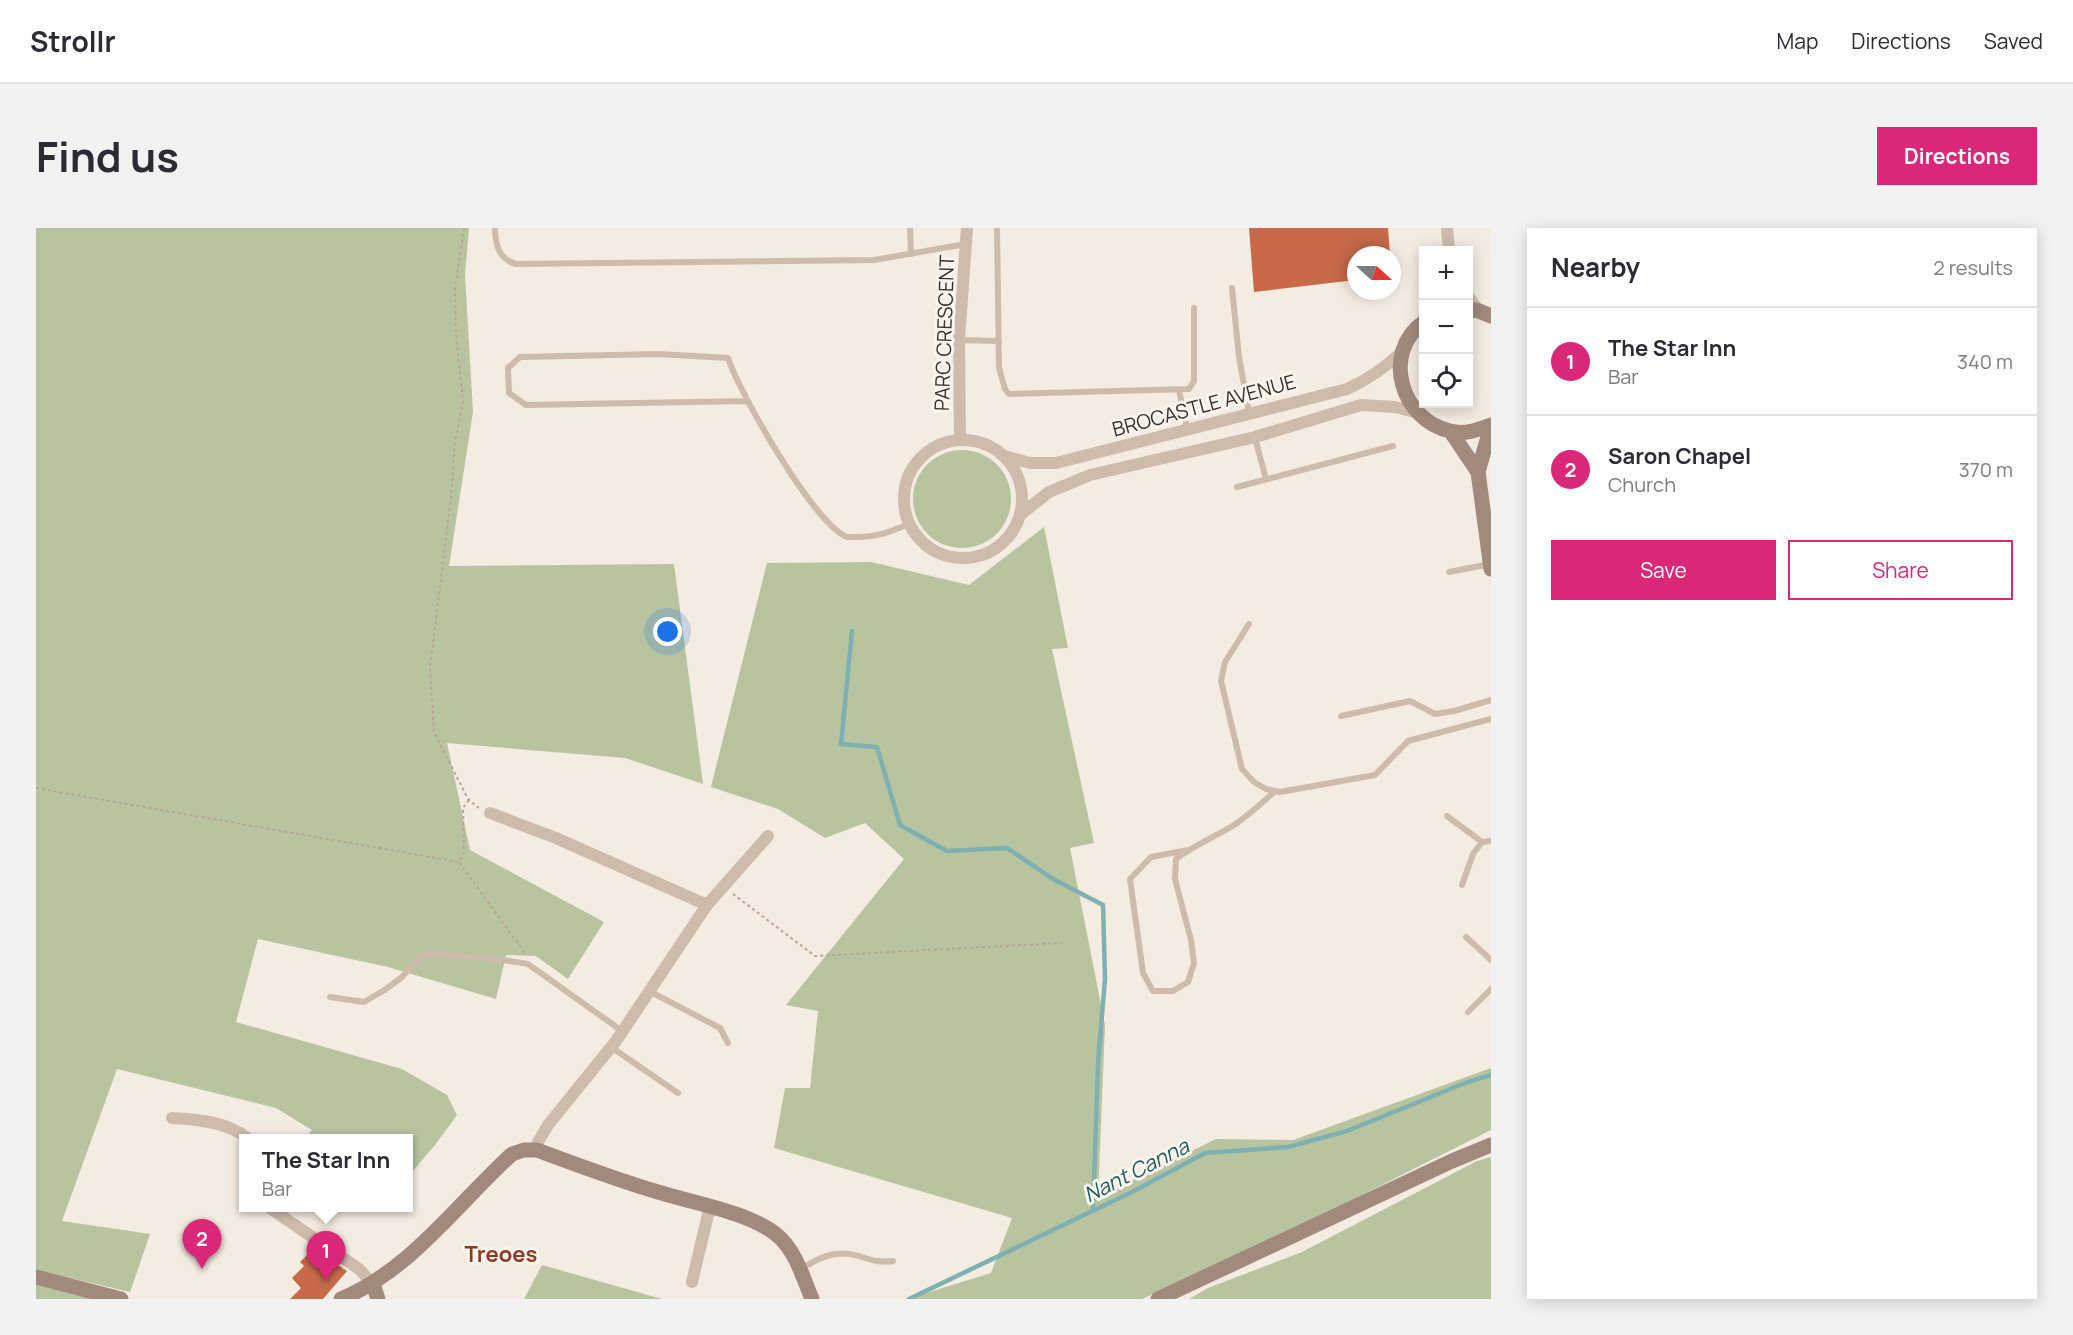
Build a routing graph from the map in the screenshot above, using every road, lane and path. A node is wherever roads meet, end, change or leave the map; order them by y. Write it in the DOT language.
graph roads {
  1 [pos="464,228"];
  2 [pos="495,228"];
  3 [pos="910,228"];
  4 [pos="967,228"];
  5 [pos="997,228"];
  6 [pos="1447,228"];
  7 [pos="968,243"];
  8 [pos="1449,246"];
  9 [pos="911,254"];
  10 [pos="1233,288"];
  11 [pos="1194,308"];
  12 [pos="1419,327"];
  13 [pos="959,340"];
  14 [pos="999,341"];
  15 [pos="1403,351"];
  16 [pos="1179,390"];
  17 [pos="747,401"];
  18 [pos="1415,412"];
  19 [pos="1249,413"];
  20 [pos="1491,425"];
  21 [pos="1187,429"];
  22 [pos="1451,432"];
  23 [pos="1255,437"];
  24 [pos="960,440"];
  25 [pos="1393,446"];
  26 [pos="1004,456"];
  27 [pos="1478,472"];
  28 [pos="1266,479"];
  29 [pos="1237,487"];
  30 [pos="1020,515"];
  31 [pos="909,524"];
  32 [pos="1490,564"];
  33 [pos="1491,569"];
  34 [pos="1449,572"];
  35 [pos="1249,624"];
  36 [pos="1491,700"];
  37 [pos="1341,717"];
  38 [pos="1491,719"];
  39 [pos="36,788"];
  40 [pos="1275,791"];
  41 [pos="469,800"];
  42 [pos="490,813"];
  43 [pos="1447,816"];
  44 [pos="768,836"];
  45 [pos="1491,841"];
  46 [pos="1482,842"];
  47 [pos="1188,850"];
  48 [pos="459,862"];
  49 [pos="1462,885"];
  50 [pos="724,886"];
  51 [pos="707,905"];
  52 [pos="1466,937"];
  53 [pos="1061,943"];
  54 [pos="1491,960"];
  55 [pos="528,964"];
  56 [pos="1491,989"];
  57 [pos="649,991"];
  58 [pos="330,997"];
  59 [pos="1468,1012"];
  60 [pos="622,1031"];
  61 [pos="728,1043"];
  62 [pos="611,1047"];
  63 [pos="678,1093"];
  64 [pos="172,1118"];
  65 [pos="241,1134"];
  66 [pos="1491,1145"];
  67 [pos="537,1150"];
  68 [pos="710,1206"];
  69 [pos="276,1212"];
  70 [pos="893,1261"];
  71 [pos="800,1270"];
  72 [pos="36,1277"];
  73 [pos="692,1282"];
  74 [pos="375,1292"];
  75 [pos="121,1299"];
  76 [pos="341,1299"];
  77 [pos="812,1299"];
  78 [pos="1158,1299"];
  1 -- 41 [label="path"];
  2 -- 9 [label="lane"];
  3 -- 9 [label="lane"];
  4 -- 7 [label="street, PARC CRESCENT"];
  5 -- 14 [label="lane"];
  6 -- 8 [label="street"];
  7 -- 9 [label="lane"];
  7 -- 13 [label="street, PARC CRESCENT"];
  10 -- 19 [label="lane"];
  11 -- 16 [label="lane"];
  12 -- 15 [label="street"];
  13 -- 14 [label="lane"];
  13 -- 24 [label="street, PARC CRESCENT"];
  14 -- 16 [label="lane"];
  15 -- 18 [label="street"];
  15 -- 19 [label="street, BROCASTLE AVENUE"];
  16 -- 21 [label="lane"];
  17 -- 17 [label="lane"];
  17 -- 31 [label="lane"];
  18 -- 22 [label="street"];
  18 -- 23 [label="street, BROCASTLE AVENUE"];
  19 -- 21 [label="street, BROCASTLE AVENUE"];
  20 -- 22 [label="street"];
  20 -- 27 [label="street"];
  21 -- 26 [label="street, BROCASTLE AVENUE"];
  22 -- 27 [label="street"];
  23 -- 28 [label="lane"];
  23 -- 30 [label="street, BROCASTLE AVENUE"];
  24 -- 26 [label="street"];
  24 -- 31 [label="street"];
  25 -- 28 [label="lane"];
  26 -- 30 [label="street"];
  27 -- 32 [label="street"];
  28 -- 29 [label="lane"];
  30 -- 31 [label="street"];
  32 -- 33 [label="street"];
  32 -- 34 [label="lane"];
  35 -- 40 [label="lane"];
  36 -- 37 [label="lane"];
  38 -- 40 [label="lane"];
  39 -- 48 [label="path"];
  40 -- 47 [label="lane"];
  41 -- 42 [label="path"];
  41 -- 48 [label="path"];
  42 -- 51 [label="street"];
  43 -- 46 [label="lane"];
  44 -- 50 [label="street"];
  45 -- 46 [label="lane"];
  46 -- 49 [label="lane"];
  47 -- 47 [label="lane"];
  48 -- 55 [label="path"];
  50 -- 51 [label="street"];
  50 -- 53 [label="path"];
  51 -- 57 [label="street"];
  52 -- 54 [label="lane"];
  55 -- 58 [label="lane"];
  55 -- 60 [label="lane"];
  56 -- 59 [label="lane"];
  57 -- 60 [label="street"];
  57 -- 61 [label="lane"];
  60 -- 62 [label="street"];
  62 -- 63 [label="lane"];
  62 -- 67 [label="street"];
  64 -- 65 [label="street"];
  66 -- 78 [label="street"];
  67 -- 68 [label="street"];
  67 -- 74 [label="street"];
  68 -- 71 [label="street"];
  68 -- 73 [label="street"];
  69 -- 74 [label="street"];
  70 -- 71 [label="lane"];
  71 -- 77 [label="street"];
  72 -- 75 [label="street"];
  74 -- 76 [label="street"];
}
